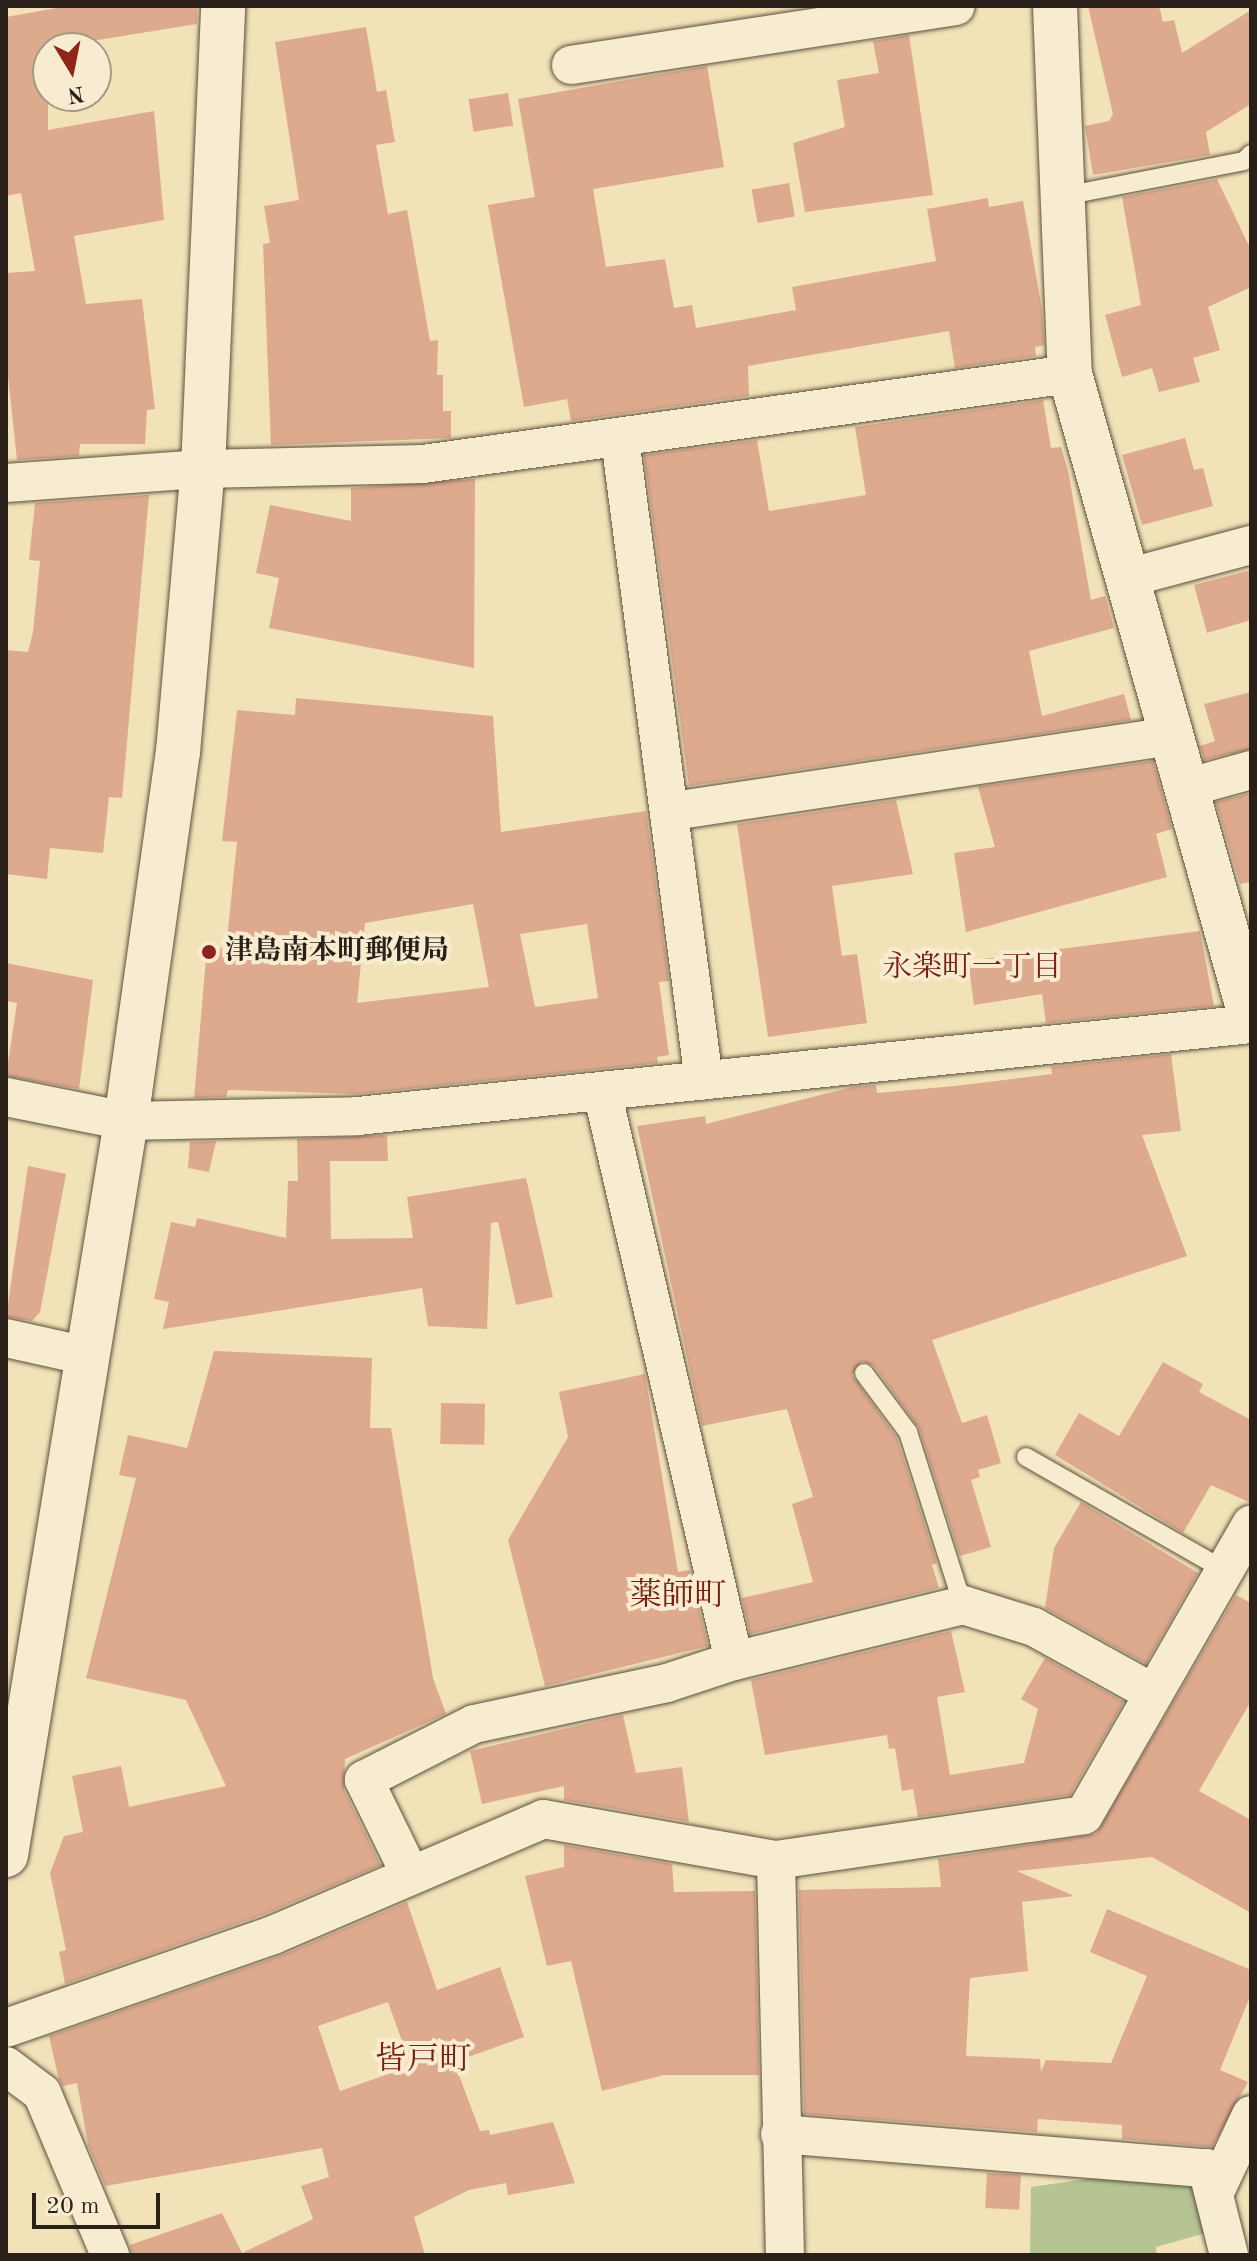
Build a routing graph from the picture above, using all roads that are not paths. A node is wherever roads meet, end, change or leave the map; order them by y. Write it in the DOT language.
graph roads {
  1 [pos="223,6"];
  2 [pos="955,6"];
  3 [pos="1055,6"];
  4 [pos="571,65"];
  5 [pos="1251,154"];
  6 [pos="1064,196"];
  7 [pos="1070,374"];
  8 [pos="620,439"];
  9 [pos="203,469"];
  10 [pos="6,483"];
  11 [pos="1251,545"];
  12 [pos="1127,578"];
  13 [pos="1171,736"];
  14 [pos="1251,770"];
  15 [pos="1186,788"];
  16 [pos="673,811"];
  17 [pos="1251,1022"];
  18 [pos="704,1081"];
  19 [pos="602,1091"];
  20 [pos="6,1097"];
  21 [pos="126,1121"];
  22 [pos="6,1338"];
  23 [pos="87,1356"];
  24 [pos="864,1373"];
  25 [pos="1026,1457"];
  26 [pos="1251,1525"];
  27 [pos="1222,1569"];
  28 [pos="963,1605"];
  29 [pos="734,1661"];
  30 [pos="1153,1693"];
  31 [pos="6,1855"];
  32 [pos="776,1860"];
  33 [pos="410,1874"];
  34 [pos="6,2028"];
  35 [pos="6,2066"];
  36 [pos="1251,2115"];
  37 [pos="780,2134"];
  38 [pos="1251,2188"];
  39 [pos="1214,2194"];
  40 [pos="110,2255"];
  41 [pos="785,2255"];
  42 [pos="1229,2255"];
  1 -- 9 [label="street"];
  2 -- 4 [label="street"];
  3 -- 6 [label="street"];
  5 -- 6 [label="lane"];
  6 -- 7 [label="street"];
  7 -- 8 [label="street"];
  7 -- 12 [label="street"];
  8 -- 9 [label="street"];
  8 -- 16 [label="street"];
  9 -- 10 [label="street"];
  9 -- 21 [label="street"];
  11 -- 12 [label="street"];
  12 -- 13 [label="street"];
  13 -- 15 [label="street"];
  13 -- 16 [label="street"];
  14 -- 15 [label="street"];
  15 -- 17 [label="street"];
  16 -- 18 [label="street"];
  17 -- 18 [label="street"];
  18 -- 19 [label="street"];
  19 -- 21 [label="street"];
  19 -- 29 [label="street"];
  20 -- 21 [label="street"];
  21 -- 23 [label="street"];
  22 -- 23 [label="street"];
  23 -- 31 [label="street"];
  24 -- 28 [label="lane"];
  25 -- 27 [label="lane"];
  26 -- 27 [label="street"];
  27 -- 30 [label="street"];
  28 -- 29 [label="street"];
  28 -- 30 [label="street"];
  29 -- 33 [label="street"];
  30 -- 32 [label="street"];
  32 -- 33 [label="street"];
  32 -- 37 [label="street"];
  33 -- 34 [label="street"];
  35 -- 40 [label="street"];
  36 -- 39 [label="street"];
  37 -- 39 [label="street"];
  37 -- 41 [label="street"];
  38 -- 39 [label="street"];
  39 -- 42 [label="street"];
}
